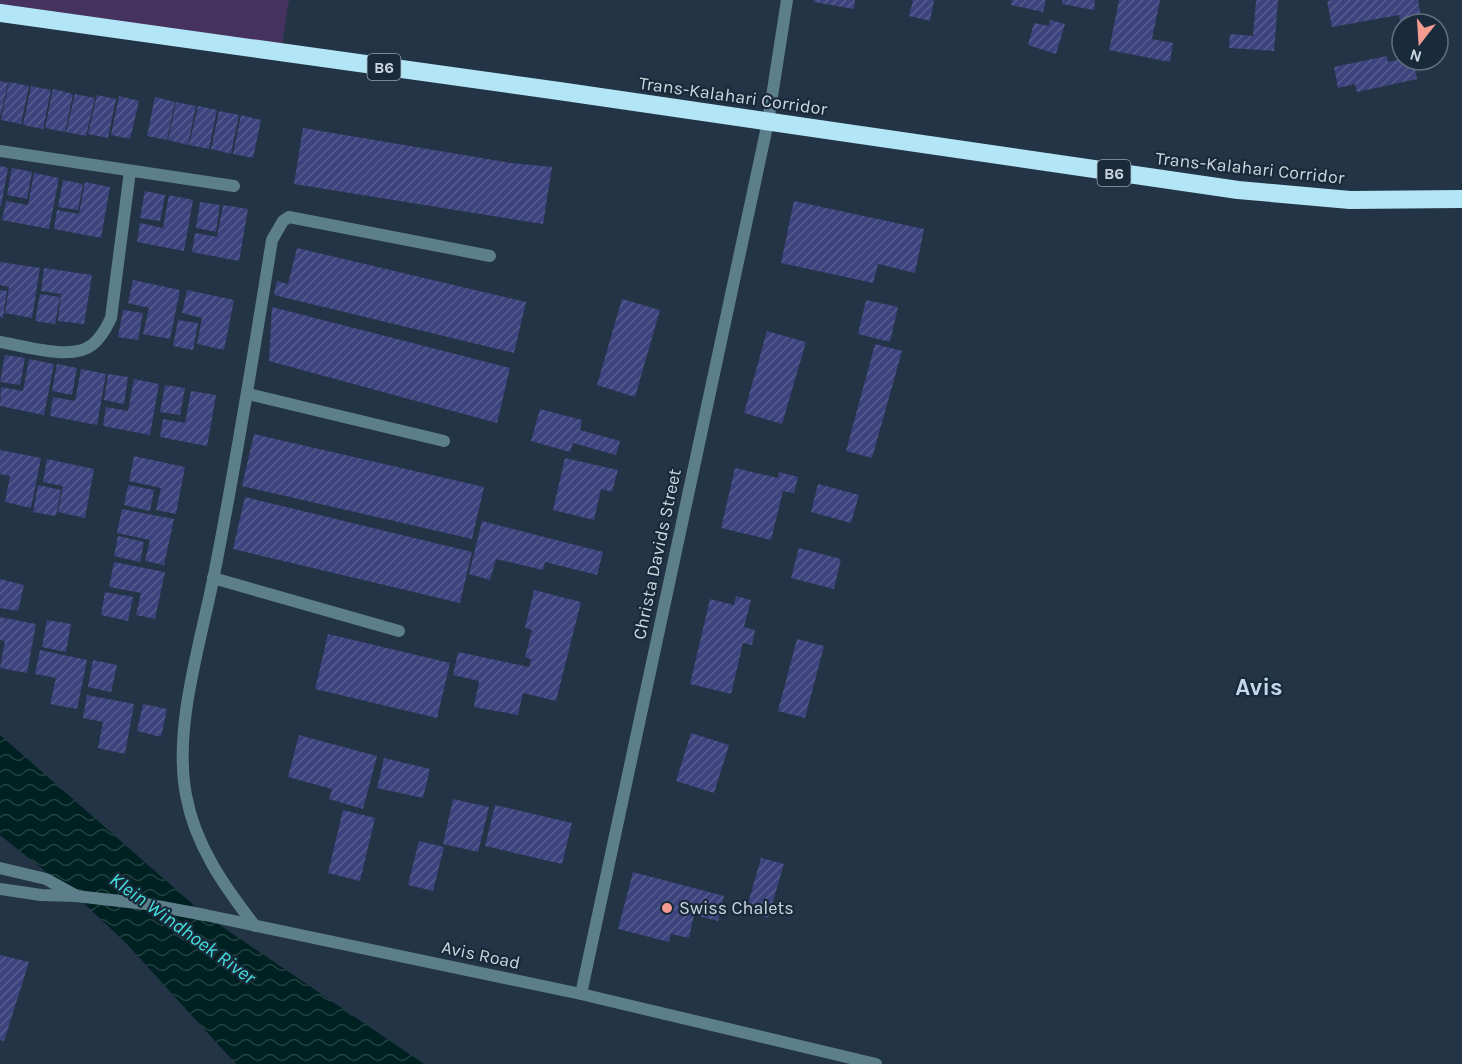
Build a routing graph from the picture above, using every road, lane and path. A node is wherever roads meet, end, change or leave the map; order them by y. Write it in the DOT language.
graph roads {
  1 [pos="787,0"];
  2 [pos="0,13"];
  3 [pos="768,122"];
  4 [pos="0,151"];
  5 [pos="130,171"];
  6 [pos="234,186"];
  7 [pos="1462,198"];
  8 [pos="490,256"];
  9 [pos="0,342"];
  10 [pos="248,394"];
  11 [pos="444,441"];
  12 [pos="213,578"];
  13 [pos="399,631"];
  14 [pos="0,868"];
  15 [pos="0,889"];
  16 [pos="76,896"];
  17 [pos="255,926"];
  18 [pos="581,994"];
  19 [pos="876,1064"];
  1 -- 3 [label="street, Christa Davids Street"];
  2 -- 3 [label="highway, Trans-Kalahari Corridor / B6"];
  3 -- 7 [label="highway, Trans-Kalahari Corridor / B6"];
  3 -- 18 [label="street, Christa Davids Street"];
  4 -- 5 [label="street"];
  5 -- 6 [label="street"];
  5 -- 9 [label="street"];
  8 -- 10 [label="street"];
  10 -- 11 [label="street"];
  10 -- 12 [label="street"];
  12 -- 13 [label="street"];
  12 -- 17 [label="street"];
  14 -- 16 [label="street, Avis Road"];
  15 -- 16 [label="street, Avis Road"];
  16 -- 17 [label="street, Avis Road"];
  17 -- 18 [label="street, Avis Road"];
  18 -- 19 [label="street, Avis Road"];
}
